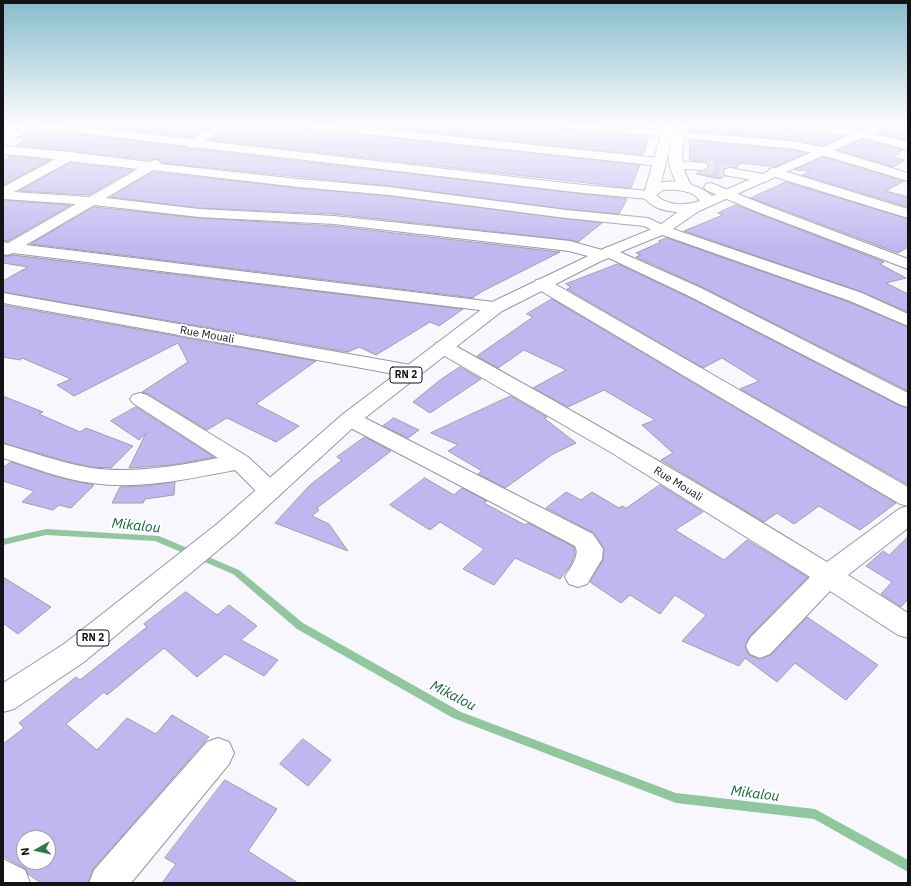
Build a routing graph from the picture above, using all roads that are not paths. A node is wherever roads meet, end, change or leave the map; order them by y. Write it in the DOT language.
graph roads {
  1 [pos="53,165"];
  2 [pos="146,165"];
  3 [pos="387,165"];
  4 [pos="659,165"];
  5 [pos="675,165"];
  6 [pos="684,165"];
  7 [pos="790,165"];
  8 [pos="869,165"];
  9 [pos="151,166"];
  10 [pos="702,166"];
  11 [pos="730,172"];
  12 [pos="768,175"];
  13 [pos="908,177"];
  14 [pos="711,187"];
  15 [pos="689,188"];
  16 [pos="3,192"];
  17 [pos="727,194"];
  18 [pos="3,195"];
  19 [pos="651,195"];
  20 [pos="92,201"];
  21 [pos="700,205"];
  22 [pos="908,214"];
  23 [pos="648,222"];
  24 [pos="662,230"];
  25 [pos="6,249"];
  26 [pos="605,254"];
  27 [pos="908,264"];
  28 [pos="542,284"];
  29 [pos="3,298"];
  30 [pos="496,307"];
  31 [pos="908,321"];
  32 [pos="443,347"];
  33 [pos="411,371"];
  34 [pos="140,399"];
  35 [pos="908,401"];
  36 [pos="350,420"];
  37 [pos="3,451"];
  38 [pos="240,462"];
  39 [pos="270,491"];
  40 [pos="908,498"];
  41 [pos="908,515"];
  42 [pos="828,576"];
  43 [pos="578,578"];
  44 [pos="908,627"];
  45 [pos="760,646"];
  46 [pos="3,699"];
  47 [pos="218,753"];
  48 [pos="3,877"];
  49 [pos="12,883"];
  50 [pos="107,883"];
  1 -- 16 [label="main road"];
  2 -- 9 [label="main road"];
  3 -- 19 [label="main road"];
  4 -- 19 [label="main road"];
  5 -- 15 [label="main road"];
  6 -- 10 [label="main road"];
  7 -- 12 [label="main road, RN 2"];
  8 -- 13 [label="main road"];
  9 -- 20 [label="main road"];
  9 -- 23 [label="main road"];
  11 -- 12 [label="main road"];
  12 -- 14 [label="main road, RN 2"];
  12 -- 17 [label="main road, RN 2"];
  12 -- 22 [label="main road"];
  14 -- 15 [label="main road, RN 2"];
  14 -- 17 [label="main road"];
  15 -- 19 [label="main road, RN 2"];
  15 -- 21 [label="main road"];
  17 -- 21 [label="main road, RN 2"];
  17 -- 27 [label="main road"];
  18 -- 20 [label="main road"];
  19 -- 21 [label="main road, RN 2"];
  19 -- 23 [label="main road"];
  20 -- 25 [label="main road"];
  20 -- 26 [label="main road"];
  21 -- 24 [label="main road, RN 2"];
  23 -- 24 [label="main road"];
  23 -- 26 [label="main road, RN 2"];
  24 -- 26 [label="main road, RN 2"];
  24 -- 31 [label="main road"];
  25 -- 30 [label="main road"];
  26 -- 28 [label="main road, RN 2"];
  26 -- 35 [label="main road"];
  28 -- 30 [label="main road, RN 2"];
  28 -- 40 [label="main road"];
  29 -- 33 [label="main road, Rue Mouali"];
  30 -- 32 [label="main road, RN 2"];
  32 -- 33 [label="main road, RN 2"];
  32 -- 42 [label="main road, Rue Mouali"];
  33 -- 36 [label="main road, RN 2"];
  34 -- 38 [label="main road"];
  36 -- 39 [label="main road, RN 2"];
  36 -- 43 [label="main road"];
  37 -- 38 [label="main road"];
  38 -- 39 [label="main road"];
  39 -- 46 [label="main road, RN 2"];
  41 -- 42 [label="main road"];
  42 -- 44 [label="main road, Rue Mouali"];
  42 -- 45 [label="main road"];
  47 -- 50 [label="main road"];
  48 -- 49 [label="main road"];
}
